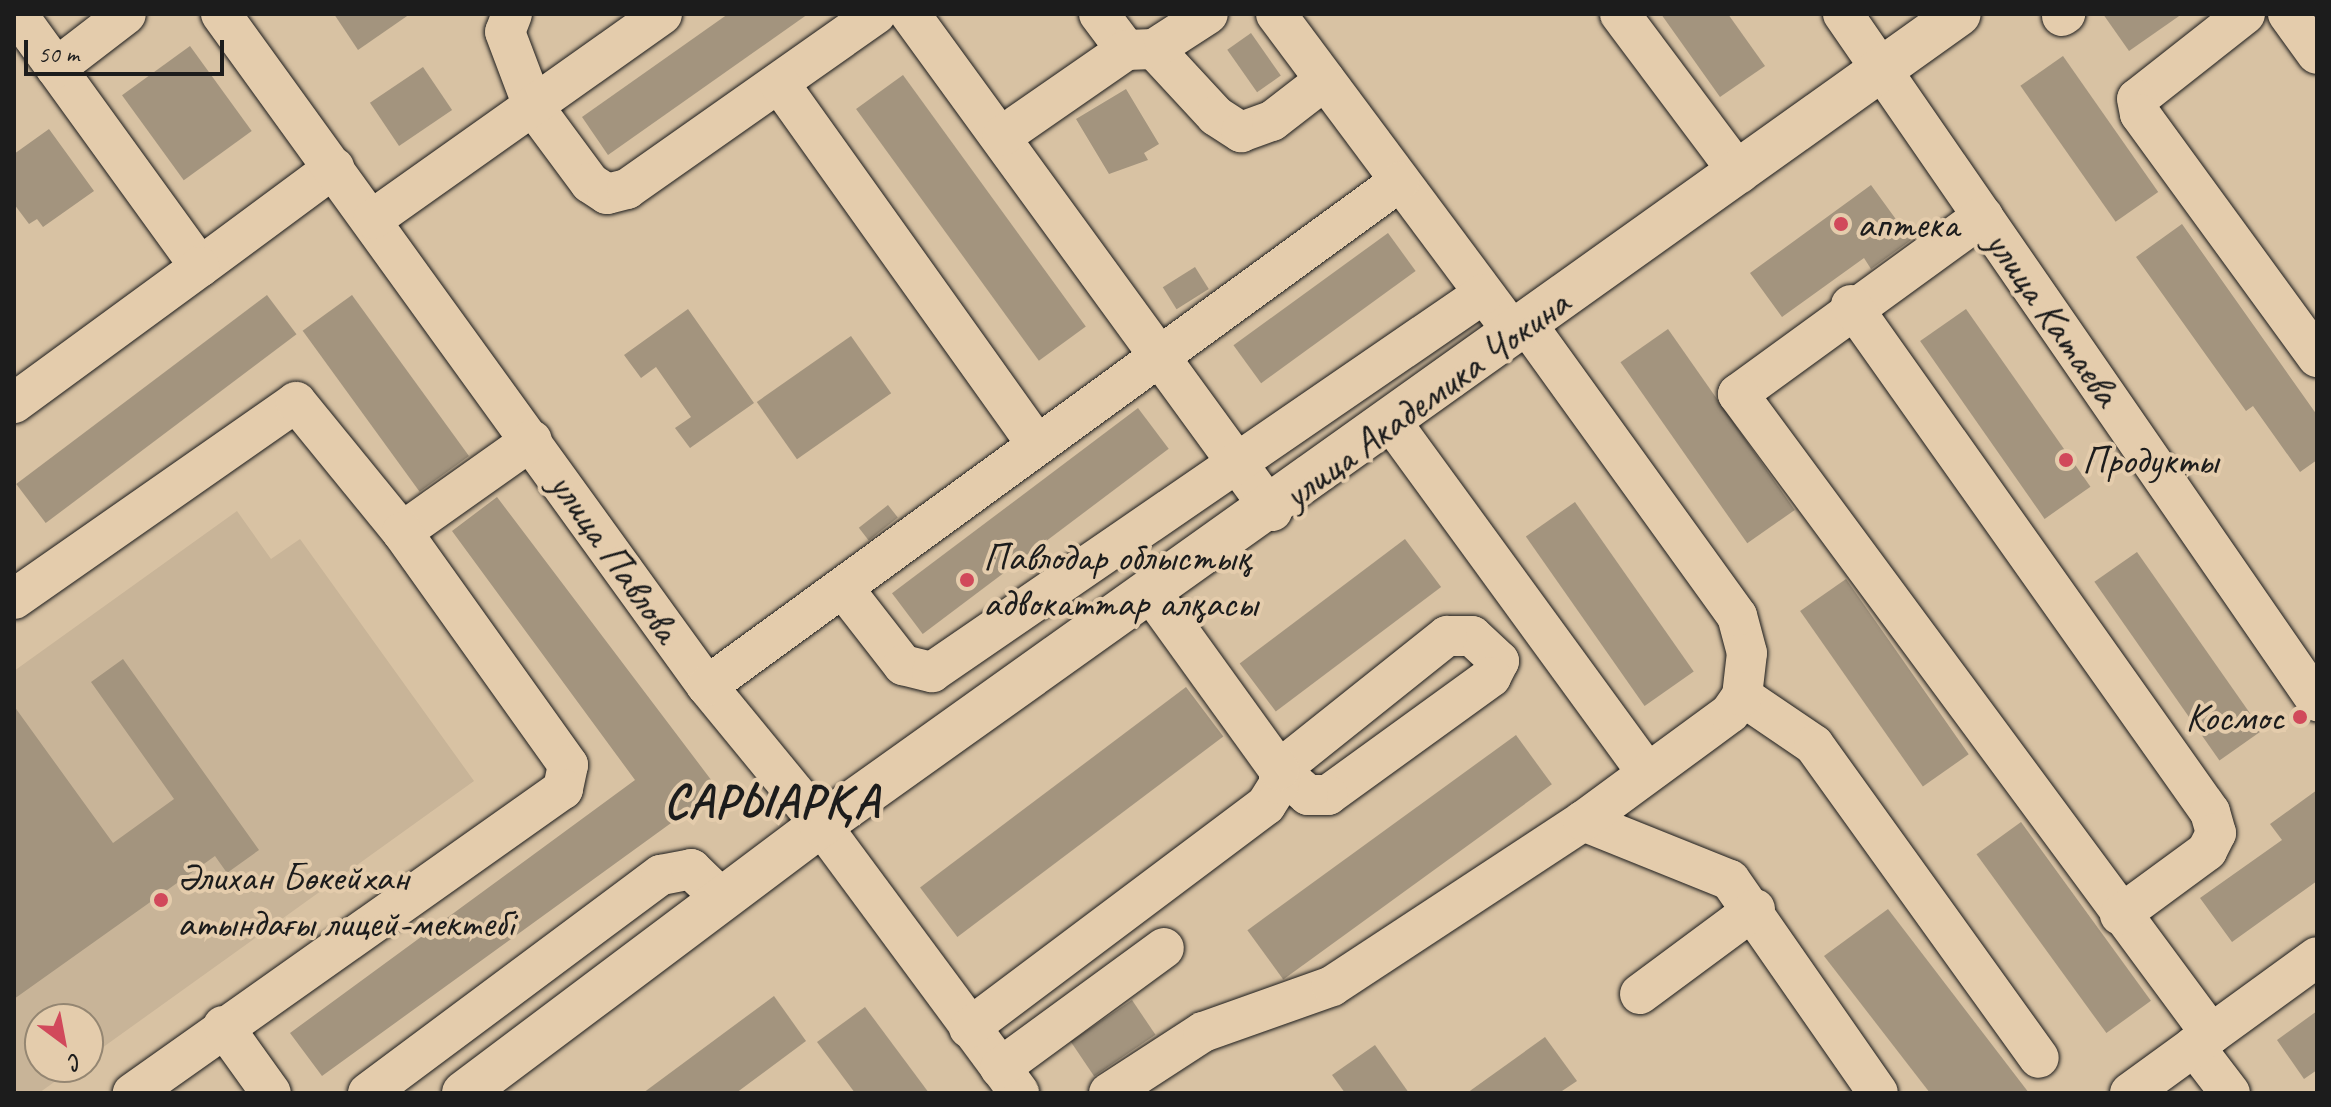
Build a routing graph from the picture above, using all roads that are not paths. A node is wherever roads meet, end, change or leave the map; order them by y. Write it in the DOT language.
graph roads {
  1 [pos="17,14"];
  2 [pos="126,14"];
  3 [pos="221,14"];
  4 [pos="512,14"];
  5 [pos="662,14"];
  6 [pos="876,14"];
  7 [pos="910,14"];
  8 [pos="1099,14"];
  9 [pos="1208,14"];
  10 [pos="1276,14"];
  11 [pos="1620,14"];
  12 [pos="1843,14"];
  13 [pos="1959,14"];
  14 [pos="2245,14"];
  15 [pos="2288,14"];
  16 [pos="1140,49"];
  17 [pos="2317,54"];
  18 [pos="56,68"];
  19 [pos="1882,69"];
  20 [pos="1325,80"];
  21 [pos="779,83"];
  22 [pos="533,106"];
  23 [pos="1002,136"];
  24 [pos="334,168"];
  25 [pos="1739,173"];
  26 [pos="1399,182"];
  27 [pos="1983,216"];
  28 [pos="373,219"];
  29 [pos="200,267"];
  30 [pos="1483,294"];
  31 [pos="1851,305"];
  32 [pos="1521,330"];
  33 [pos="1158,354"];
  34 [pos="2317,357"];
  35 [pos="14,403"];
  36 [pos="1392,423"];
  37 [pos="532,440"];
  38 [pos="1035,442"];
  39 [pos="1238,465"];
  40 [pos="1272,511"];
  41 [pos="402,532"];
  42 [pos="843,588"];
  43 [pos="1152,594"];
  44 [pos="14,599"];
  45 [pos="707,686"];
  46 [pos="1742,696"];
  47 [pos="2317,701"];
  48 [pos="1279,770"];
  49 [pos="1646,771"];
  50 [pos="1583,821"];
  51 [pos="821,825"];
  52 [pos="721,898"];
  53 [pos="1755,909"];
  54 [pos="2120,915"];
  55 [pos="1164,948"];
  56 [pos="2317,957"];
  57 [pos="1640,994"];
  58 [pos="223,1026"];
  59 [pos="969,1028"];
  60 [pos="2203,1040"];
  61 [pos="2039,1058"];
  62 [pos="1009,1081"];
  63 [pos="133,1093"];
  64 [pos="271,1093"];
  65 [pos="368,1093"];
  66 [pos="464,1093"];
  67 [pos="1109,1093"];
  68 [pos="1878,1093"];
  69 [pos="2130,1093"];
  70 [pos="2230,1093"];
  1 -- 18 [label="street"];
  2 -- 18 [label="street"];
  3 -- 24 [label="street, улица Павлова"];
  4 -- 22 [label="street"];
  5 -- 22 [label="street"];
  6 -- 21 [label="street"];
  7 -- 23 [label="street"];
  8 -- 16 [label="street"];
  9 -- 16 [label="street"];
  10 -- 20 [label="street"];
  11 -- 25 [label="street"];
  12 -- 19 [label="street, улица Катаева"];
  13 -- 19 [label="main road, улица Академика Чокина"];
  14 -- 34 [label="street"];
  15 -- 17 [label="street"];
  16 -- 20 [label="street"];
  16 -- 23 [label="street"];
  18 -- 29 [label="street"];
  19 -- 25 [label="main road, улица Академика Чокина"];
  19 -- 27 [label="street, улица Катаева"];
  20 -- 26 [label="street"];
  21 -- 22 [label="street"];
  21 -- 38 [label="street"];
  22 -- 28 [label="street"];
  23 -- 33 [label="street"];
  24 -- 28 [label="street, улица Павлова"];
  24 -- 29 [label="street"];
  25 -- 32 [label="main road, улица Академика Чокина"];
  26 -- 30 [label="street"];
  26 -- 33 [label="street"];
  27 -- 31 [label="street"];
  27 -- 47 [label="street, улица Катаева"];
  28 -- 37 [label="street, улица Павлова"];
  29 -- 35 [label="street"];
  30 -- 32 [label="street"];
  30 -- 39 [label="street"];
  31 -- 54 [label="street"];
  31 -- 54 [label="street"];
  32 -- 36 [label="main road, улица Академика Чокина"];
  32 -- 46 [label="street"];
  33 -- 38 [label="street"];
  33 -- 39 [label="street"];
  36 -- 40 [label="main road, улица Академика Чокина"];
  36 -- 49 [label="street"];
  37 -- 41 [label="street"];
  37 -- 45 [label="street, улица Павлова"];
  38 -- 42 [label="street"];
  39 -- 40 [label="street"];
  39 -- 42 [label="street"];
  40 -- 43 [label="main road, улица Академика Чокина"];
  41 -- 44 [label="street"];
  41 -- 58 [label="street"];
  42 -- 45 [label="street"];
  43 -- 48 [label="street"];
  43 -- 51 [label="main road, улица Академика Чокина"];
  45 -- 51 [label="street, улица Павлова"];
  46 -- 49 [label="street"];
  46 -- 61 [label="street"];
  48 -- 48 [label="street"];
  48 -- 59 [label="street"];
  49 -- 50 [label="street"];
  50 -- 53 [label="street"];
  50 -- 67 [label="street"];
  51 -- 52 [label="main road, улица Академика Чокина"];
  51 -- 59 [label="street, улица Павлова"];
  52 -- 65 [label="street"];
  52 -- 66 [label="main road, улица Академика Чокина"];
  53 -- 57 [label="street"];
  53 -- 68 [label="street"];
  54 -- 60 [label="street"];
  55 -- 62 [label="street"];
  56 -- 60 [label="street"];
  58 -- 63 [label="street"];
  58 -- 64 [label="street"];
  59 -- 62 [label="street, улица Павлова"];
  60 -- 69 [label="street"];
  60 -- 70 [label="street"];
}
